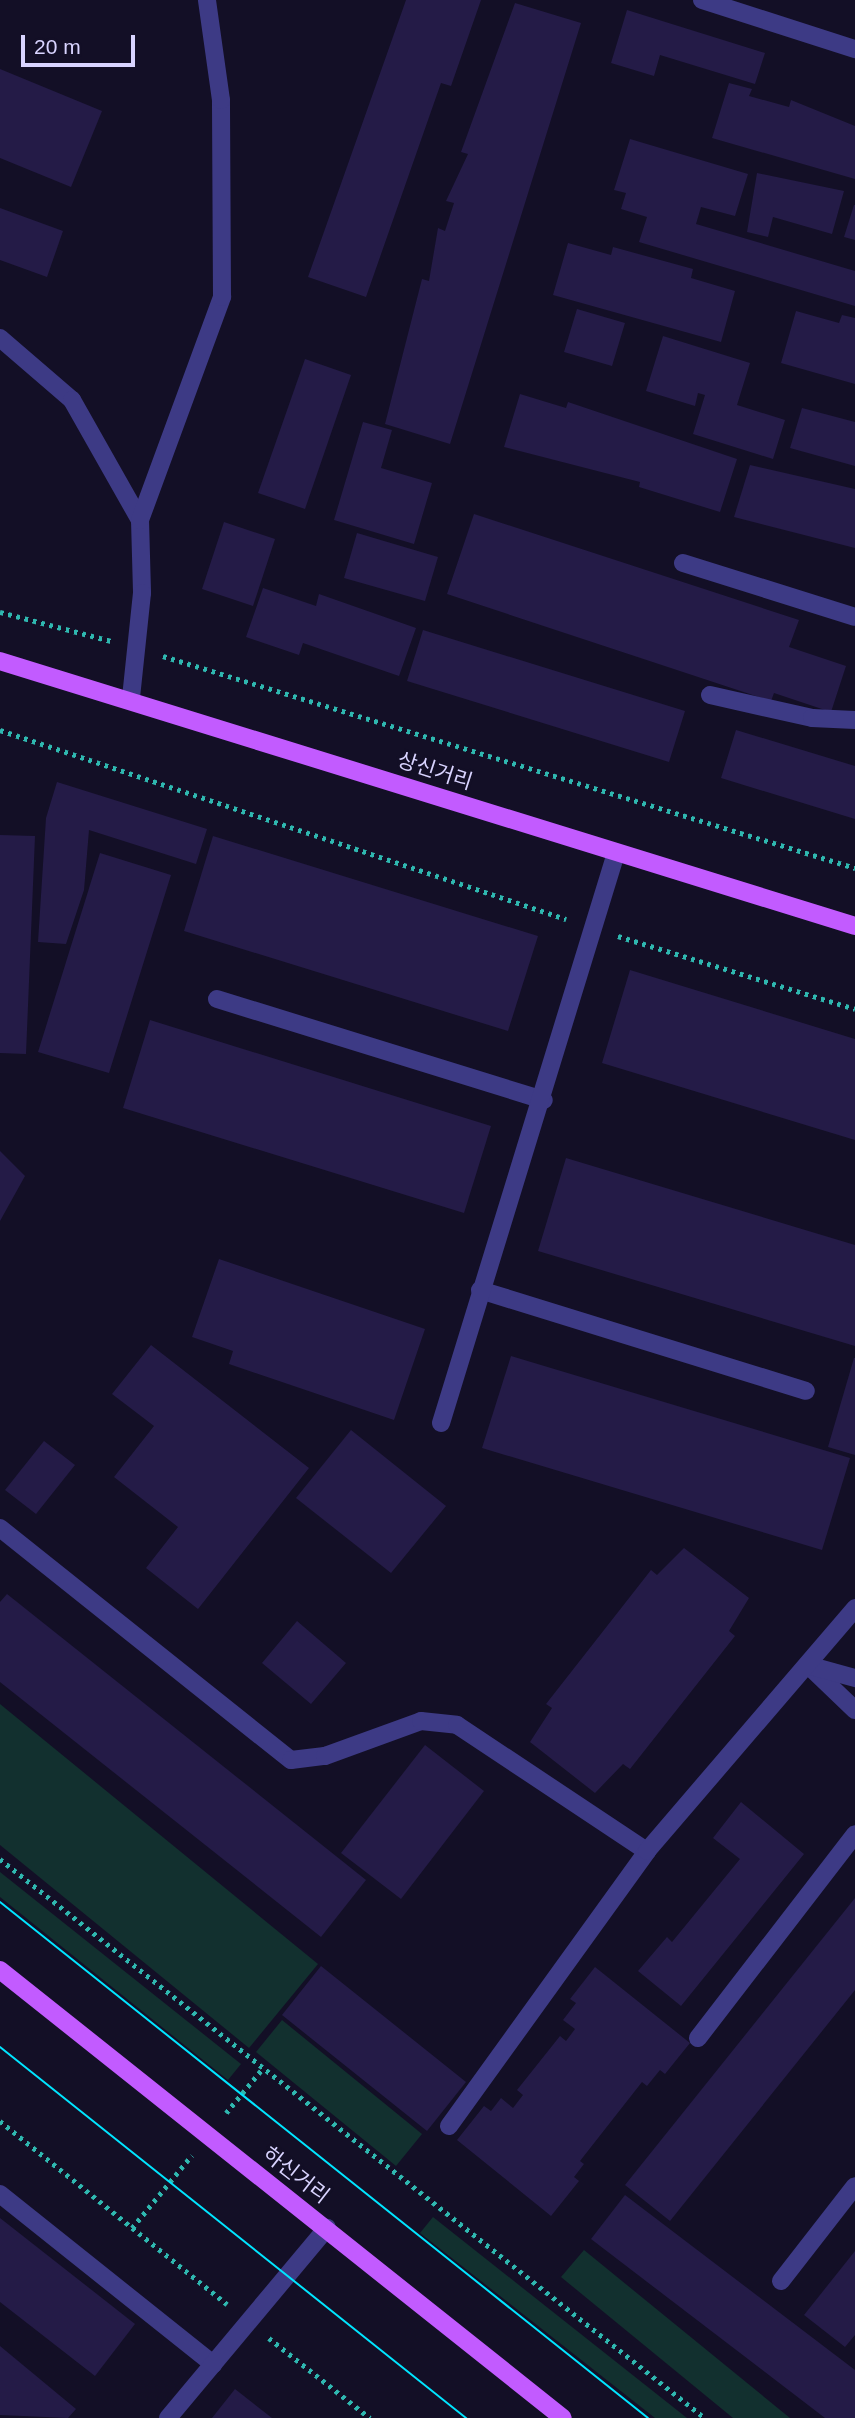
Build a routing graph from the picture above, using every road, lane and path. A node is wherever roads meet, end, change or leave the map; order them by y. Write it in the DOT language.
graph roads {
  1 [pos="207,0"];
  2 [pos="702,0"];
  3 [pos="855,49"];
  4 [pos="0,338"];
  5 [pos="140,520"];
  6 [pos="683,563"];
  7 [pos="0,612"];
  8 [pos="855,617"];
  9 [pos="136,648"];
  10 [pos="0,661"];
  11 [pos="710,695"];
  12 [pos="131,698"];
  13 [pos="855,720"];
  14 [pos="0,730"];
  15 [pos="616,853"];
  16 [pos="855,869"];
  17 [pos="855,926"];
  18 [pos="594,928"];
  19 [pos="217,999"];
  20 [pos="855,1009"];
  21 [pos="544,1100"];
  22 [pos="480,1290"];
  23 [pos="806,1391"];
  24 [pos="441,1423"];
  25 [pos="0,1528"];
  26 [pos="855,1608"];
  27 [pos="808,1665"];
  28 [pos="855,1678"];
  29 [pos="855,1710"];
  30 [pos="855,1834"];
  31 [pos="648,1851"];
  32 [pos="0,1859"];
  33 [pos="0,1970"];
  34 [pos="698,2038"];
  35 [pos="0,2122"];
  36 [pos="449,2126"];
  37 [pos="855,2186"];
  38 [pos="0,2194"];
  39 [pos="327,2228"];
  40 [pos="781,2281"];
  41 [pos="249,2322"];
  42 [pos="213,2364"];
  43 [pos="168,2418"];
  44 [pos="370,2418"];
  45 [pos="563,2418"];
  46 [pos="705,2418"];
  1 -- 5 [label="street"];
  2 -- 3 [label="street"];
  4 -- 5 [label="street"];
  5 -- 9 [label="street"];
  6 -- 8 [label="street"];
  7 -- 9 [label="path"];
  9 -- 12 [label="street"];
  9 -- 16 [label="path"];
  10 -- 12 [label="main road, 상신거리"];
  11 -- 13 [label="street"];
  12 -- 15 [label="main road, 상신거리"];
  14 -- 18 [label="path"];
  15 -- 17 [label="main road, 상신거리"];
  15 -- 18 [label="street"];
  18 -- 20 [label="path"];
  18 -- 21 [label="street"];
  19 -- 21 [label="street"];
  21 -- 22 [label="street"];
  22 -- 23 [label="street"];
  22 -- 24 [label="street"];
  25 -- 31 [label="street"];
  26 -- 27 [label="street"];
  27 -- 28 [label="street"];
  27 -- 29 [label="street"];
  27 -- 31 [label="street"];
  30 -- 34 [label="street"];
  31 -- 36 [label="street"];
  32 -- 46 [label="path"];
  33 -- 39 [label="main road, 하신거리"];
  35 -- 41 [label="path"];
  37 -- 40 [label="street"];
  38 -- 42 [label="street"];
  39 -- 41 [label="street"];
  39 -- 45 [label="main road, 하신거리"];
  41 -- 42 [label="street"];
  41 -- 44 [label="path"];
  42 -- 43 [label="street"];
}
